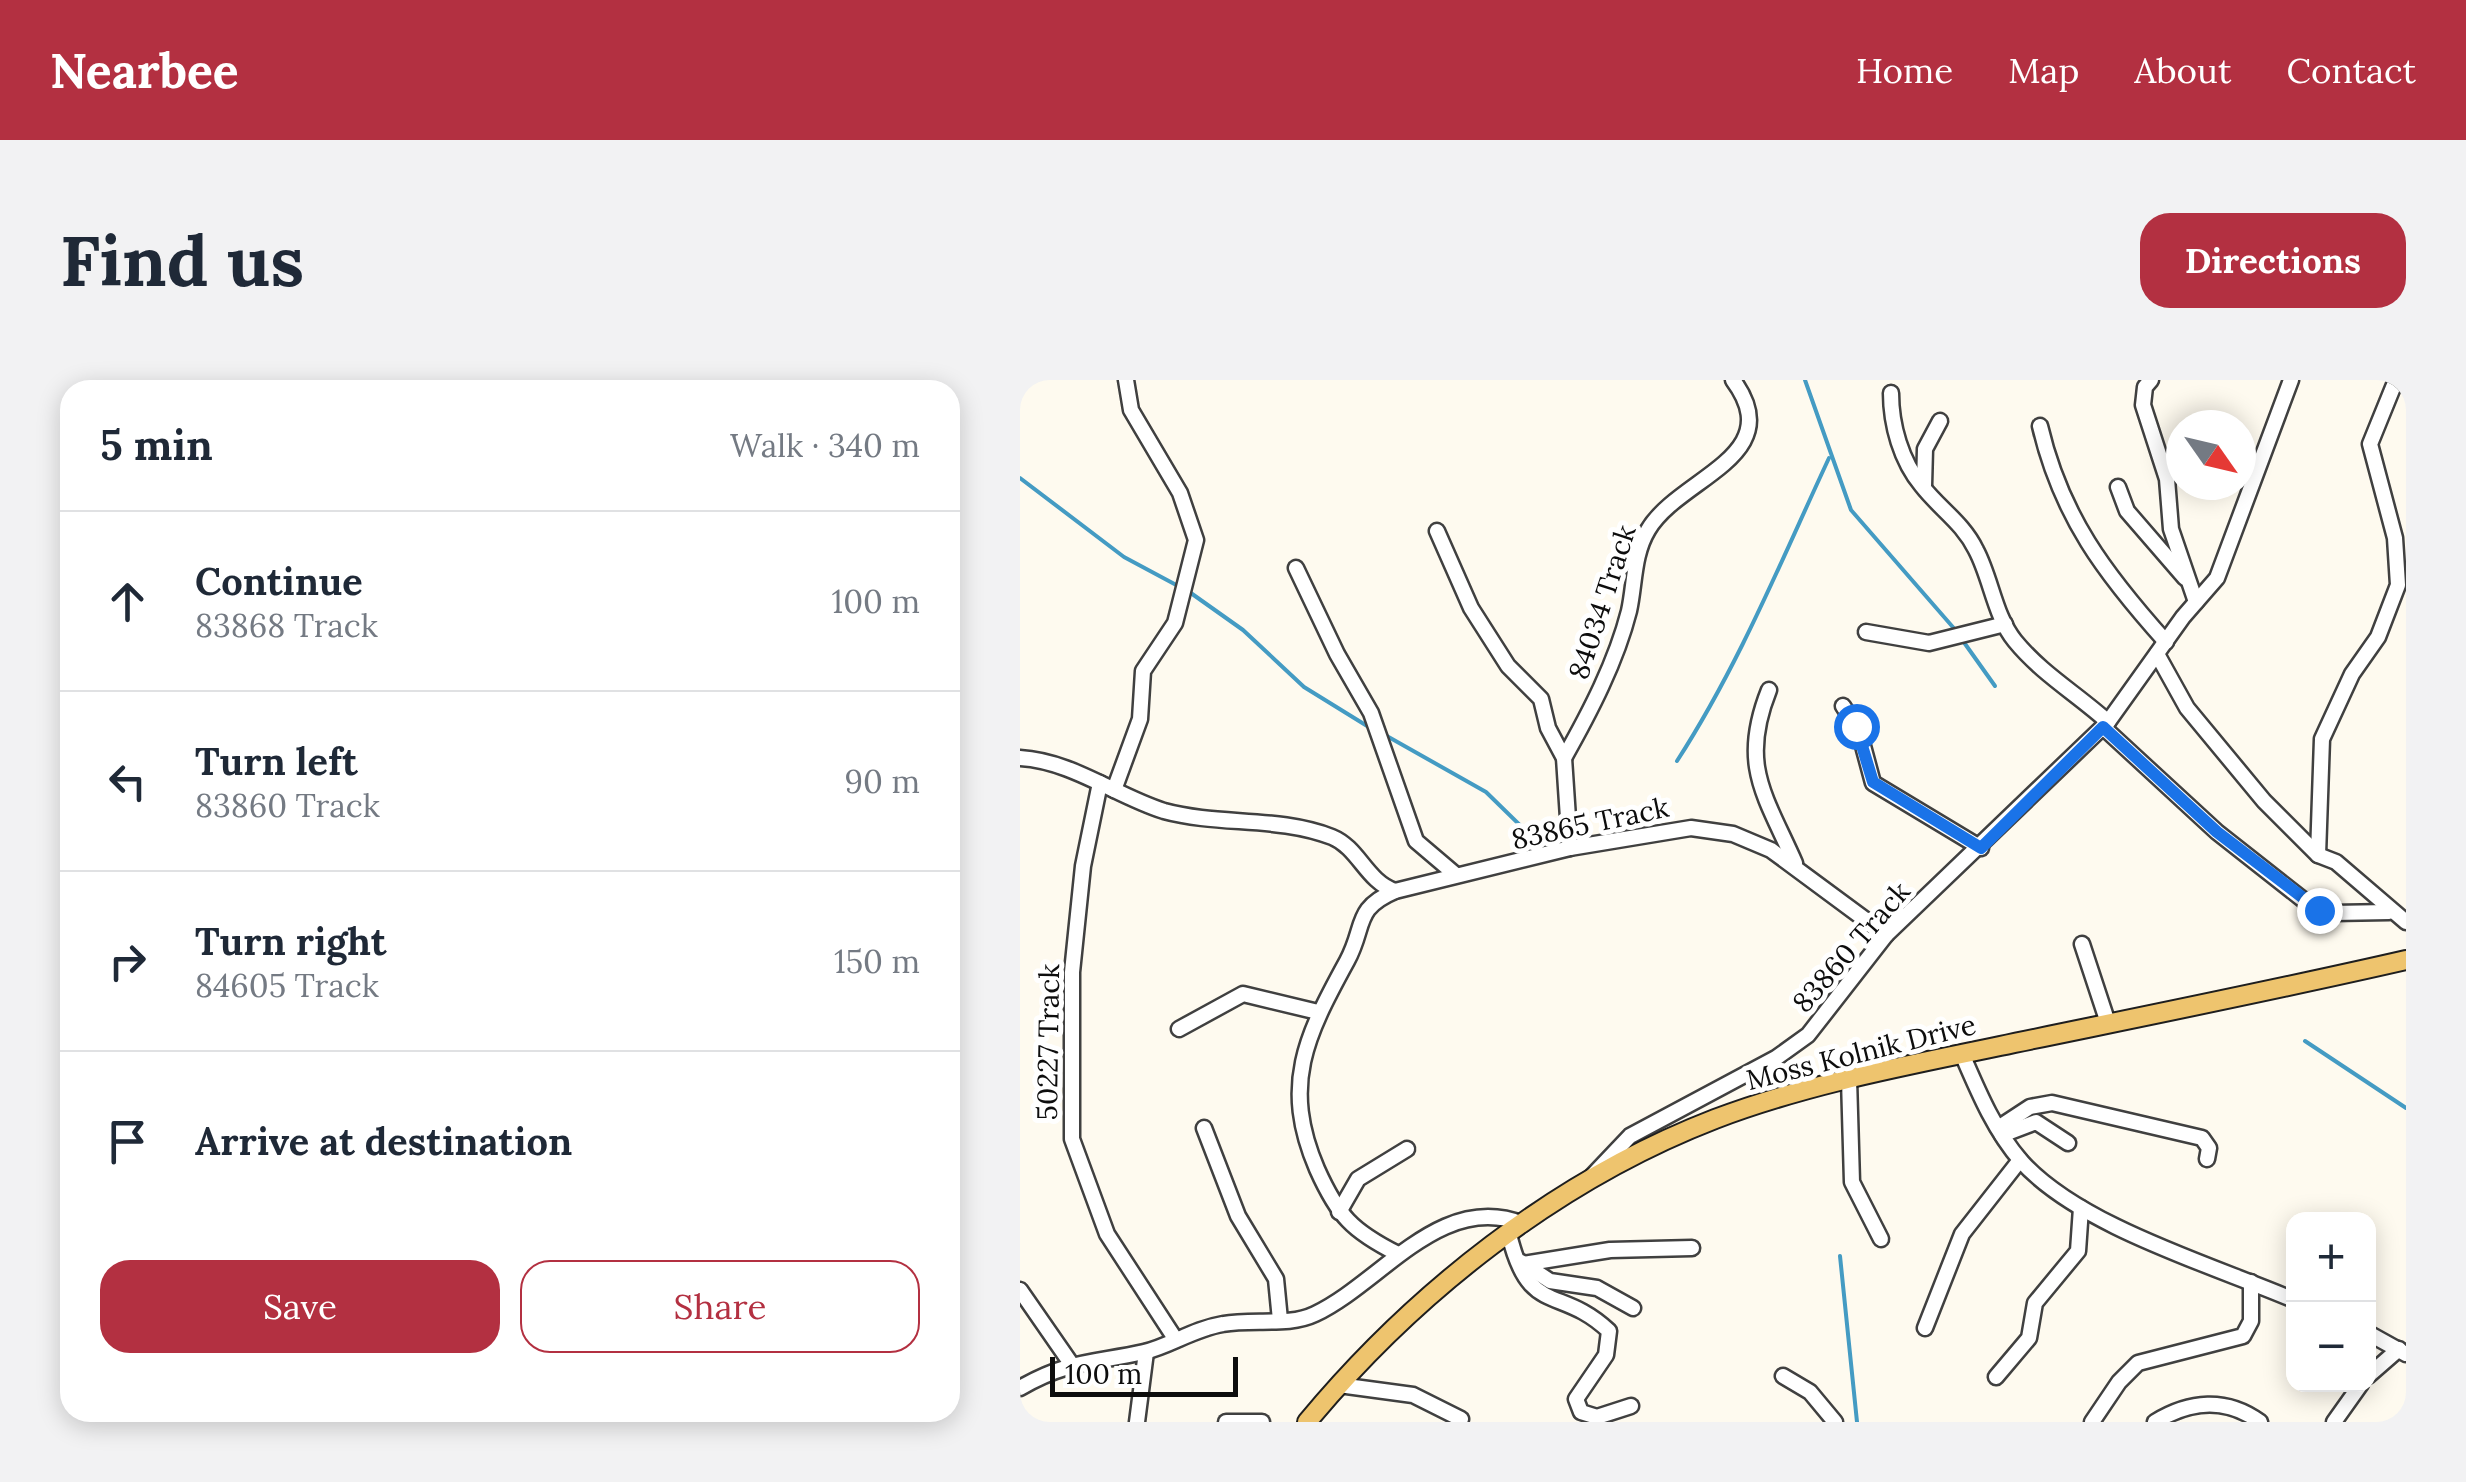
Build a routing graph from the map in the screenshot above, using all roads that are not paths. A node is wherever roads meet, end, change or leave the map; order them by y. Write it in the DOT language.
graph roads {
  1 [pos="1126,380"];
  2 [pos="1733,380"];
  3 [pos="2150,380"];
  4 [pos="2291,380"];
  5 [pos="2396,380"];
  6 [pos="1891,393"];
  7 [pos="1940,421"];
  8 [pos="2040,426"];
  9 [pos="2118,488"];
  10 [pos="1925,490"];
  11 [pos="1437,531"];
  12 [pos="1296,568"];
  13 [pos="2194,595"];
  14 [pos="2005,624"];
  15 [pos="1866,632"];
  16 [pos="2161,648"];
  17 [pos="1769,690"];
  18 [pos="1843,706"];
  19 [pos="2105,724"];
  20 [pos="1020,758"];
  21 [pos="1564,758"];
  22 [pos="1107,787"];
  23 [pos="1570,848"];
  24 [pos="1981,848"];
  25 [pos="2318,855"];
  26 [pos="1796,868"];
  27 [pos="1456,875"];
  28 [pos="1395,890"];
  29 [pos="2389,912"];
  30 [pos="2406,922"];
  31 [pos="1886,935"];
  32 [pos="2082,944"];
  33 [pos="2406,960"];
  34 [pos="1318,1012"];
  35 [pos="2108,1023"];
  36 [pos="1179,1029"];
  37 [pos="1962,1054"];
  38 [pos="1849,1079"];
  39 [pos="1204,1128"];
  40 [pos="2000,1132"];
  41 [pos="2068,1143"];
  42 [pos="1407,1149"];
  43 [pos="2207,1159"];
  44 [pos="2020,1160"];
  45 [pos="1582,1188"];
  46 [pos="2081,1208"];
  47 [pos="1339,1212"];
  48 [pos="1516,1229"];
  49 [pos="1881,1239"];
  50 [pos="1692,1248"];
  51 [pos="1398,1254"];
  52 [pos="1518,1259"];
  53 [pos="2251,1282"];
  54 [pos="1020,1290"];
  55 [pos="2286,1297"];
  56 [pos="1633,1308"];
  57 [pos="1280,1320"];
  58 [pos="1926,1328"];
  59 [pos="1174,1337"];
  60 [pos="2376,1337"];
  61 [pos="1146,1352"];
  62 [pos="2402,1352"];
  63 [pos="1072,1365"];
  64 [pos="2376,1370"];
  65 [pos="1020,1372"];
  66 [pos="1043,1376"];
  67 [pos="1783,1376"];
  68 [pos="1996,1377"];
  69 [pos="1338,1385"];
  70 [pos="1020,1388"];
  71 [pos="2355,1392"];
  72 [pos="1631,1406"];
  73 [pos="1461,1418"];
  74 [pos="1302,1421"];
  75 [pos="1137,1422"];
  76 [pos="1226,1422"];
  77 [pos="1262,1422"];
  78 [pos="1834,1422"];
  79 [pos="2092,1422"];
  80 [pos="2154,1422"];
  81 [pos="2260,1422"];
  82 [pos="2334,1422"];
  1 -- 22 [label="street, 50227 Track"];
  2 -- 21 [label="street, 84034 Track"];
  3 -- 13 [label="street"];
  4 -- 13 [label="street, 83860 Track"];
  5 -- 25 [label="street"];
  6 -- 10 [label="street"];
  7 -- 10 [label="street"];
  8 -- 16 [label="street"];
  9 -- 13 [label="street"];
  10 -- 14 [label="street"];
  11 -- 21 [label="street"];
  12 -- 27 [label="street"];
  13 -- 16 [label="street, 83860 Track"];
  14 -- 15 [label="street"];
  14 -- 19 [label="street"];
  16 -- 19 [label="street, 83860 Track"];
  16 -- 25 [label="street"];
  17 -- 26 [label="street"];
  18 -- 24 [label="street"];
  19 -- 24 [label="street, 83860 Track"];
  19 -- 29 [label="street"];
  20 -- 22 [label="street"];
  21 -- 23 [label="street"];
  22 -- 28 [label="street"];
  22 -- 59 [label="street, 50227 Track"];
  23 -- 26 [label="street, 83865 Track"];
  23 -- 27 [label="street, 83865 Track"];
  24 -- 31 [label="street, 83860 Track"];
  25 -- 29 [label="street"];
  26 -- 31 [label="street, 83865 Track"];
  27 -- 28 [label="street, 83865 Track"];
  28 -- 34 [label="street"];
  29 -- 30 [label="street"];
  31 -- 45 [label="street, 83860 Track"];
  32 -- 35 [label="street"];
  33 -- 35 [label="main road, Moss Kolnik Drive"];
  34 -- 36 [label="street"];
  34 -- 47 [label="street"];
  35 -- 37 [label="main road, Moss Kolnik Drive"];
  37 -- 38 [label="main road, Moss Kolnik Drive"];
  37 -- 40 [label="street"];
  38 -- 45 [label="main road, Moss Kolnik Drive"];
  38 -- 49 [label="street"];
  39 -- 57 [label="street"];
  40 -- 41 [label="street"];
  40 -- 43 [label="street"];
  40 -- 44 [label="street"];
  42 -- 47 [label="street"];
  44 -- 46 [label="street"];
  44 -- 58 [label="street"];
  45 -- 48 [label="main road, Moss Kolnik Drive"];
  46 -- 53 [label="street"];
  46 -- 68 [label="street"];
  47 -- 51 [label="street"];
  48 -- 51 [label="street"];
  48 -- 52 [label="street"];
  48 -- 69 [label="main road, Moss Kolnik Drive"];
  50 -- 52 [label="street"];
  51 -- 57 [label="street"];
  52 -- 56 [label="street"];
  52 -- 72 [label="street"];
  53 -- 55 [label="street"];
  53 -- 79 [label="street"];
  54 -- 63 [label="street"];
  57 -- 59 [label="street"];
  59 -- 61 [label="street"];
  60 -- 62 [label="street"];
  61 -- 63 [label="street"];
  61 -- 75 [label="street"];
  62 -- 64 [label="street"];
  63 -- 66 [label="street"];
  65 -- 66 [label="street"];
  66 -- 70 [label="street"];
  67 -- 78 [label="street"];
  69 -- 73 [label="street"];
  69 -- 74 [label="main road, Moss Kolnik Drive"];
  71 -- 82 [label="street"];
  76 -- 77 [label="street"];
  80 -- 81 [label="street"];
}
